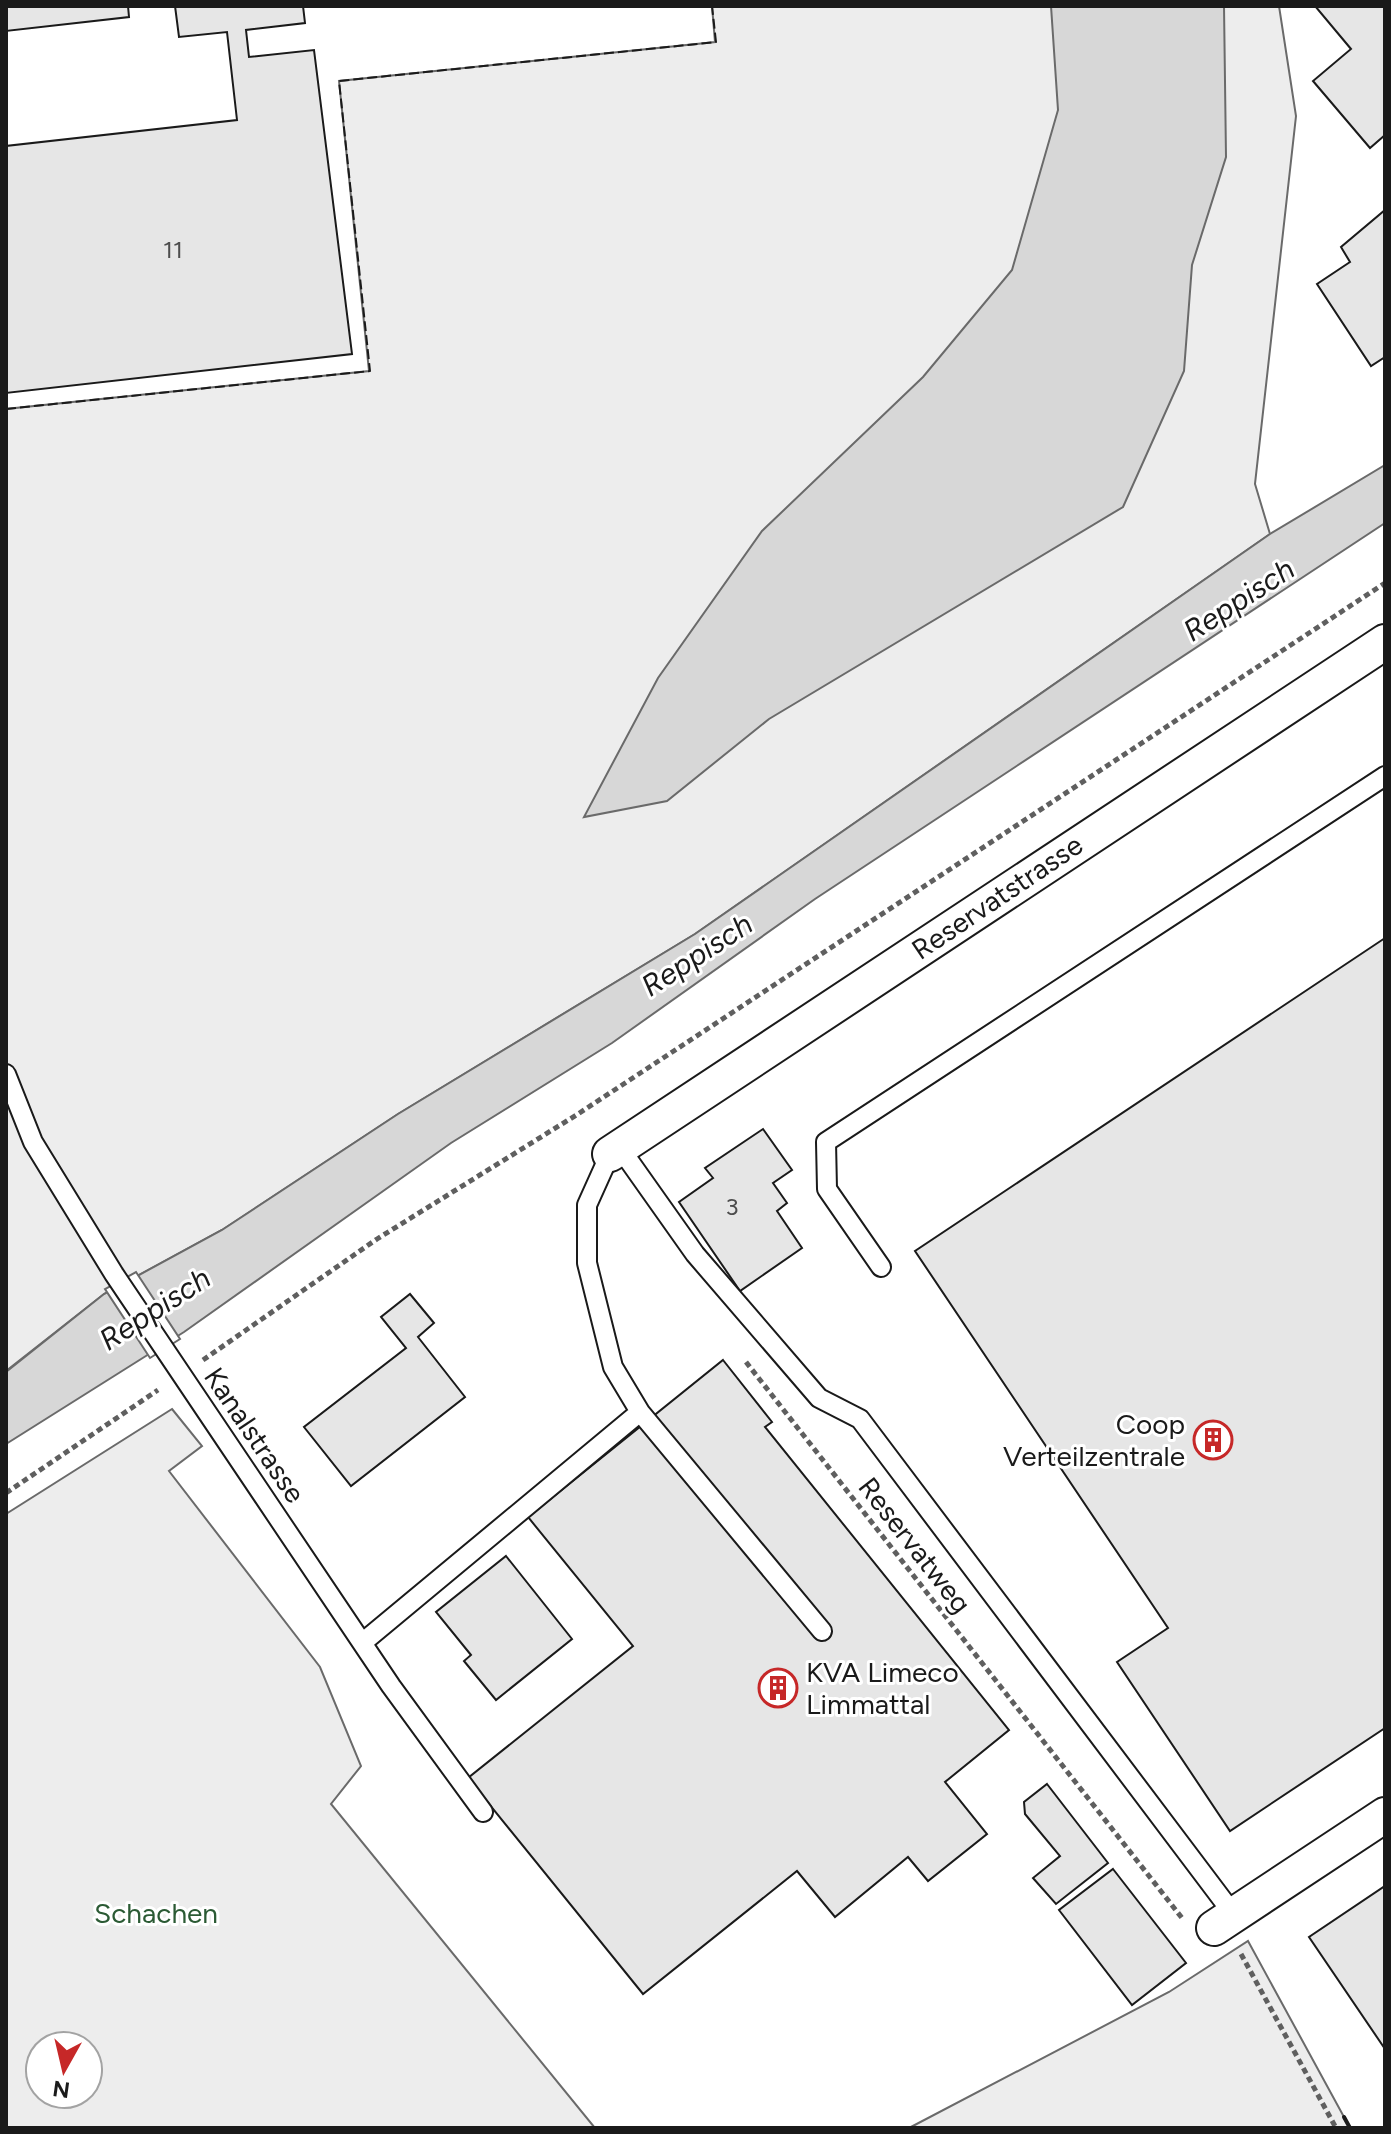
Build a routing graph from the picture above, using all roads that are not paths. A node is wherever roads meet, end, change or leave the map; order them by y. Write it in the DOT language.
graph roads {
  1 [pos="1385,642"];
  2 [pos="1385,776"];
  3 [pos="6,1074"];
  4 [pos="615,1151"];
  5 [pos="881,1267"];
  6 [pos="640,1412"];
  7 [pos="822,1631"];
  8 [pos="362,1643"];
  9 [pos="483,1812"];
  10 [pos="1385,1815"];
  11 [pos="1215,1923"];
  1 -- 4 [label="street, Reservatstrasse"];
  2 -- 5 [label="lane"];
  3 -- 8 [label="lane, Kanalstrasse"];
  4 -- 6 [label="lane"];
  4 -- 11 [label="lane"];
  6 -- 7 [label="lane"];
  6 -- 8 [label="lane"];
  8 -- 9 [label="lane, Kanalstrasse"];
  10 -- 11 [label="street"];
}
